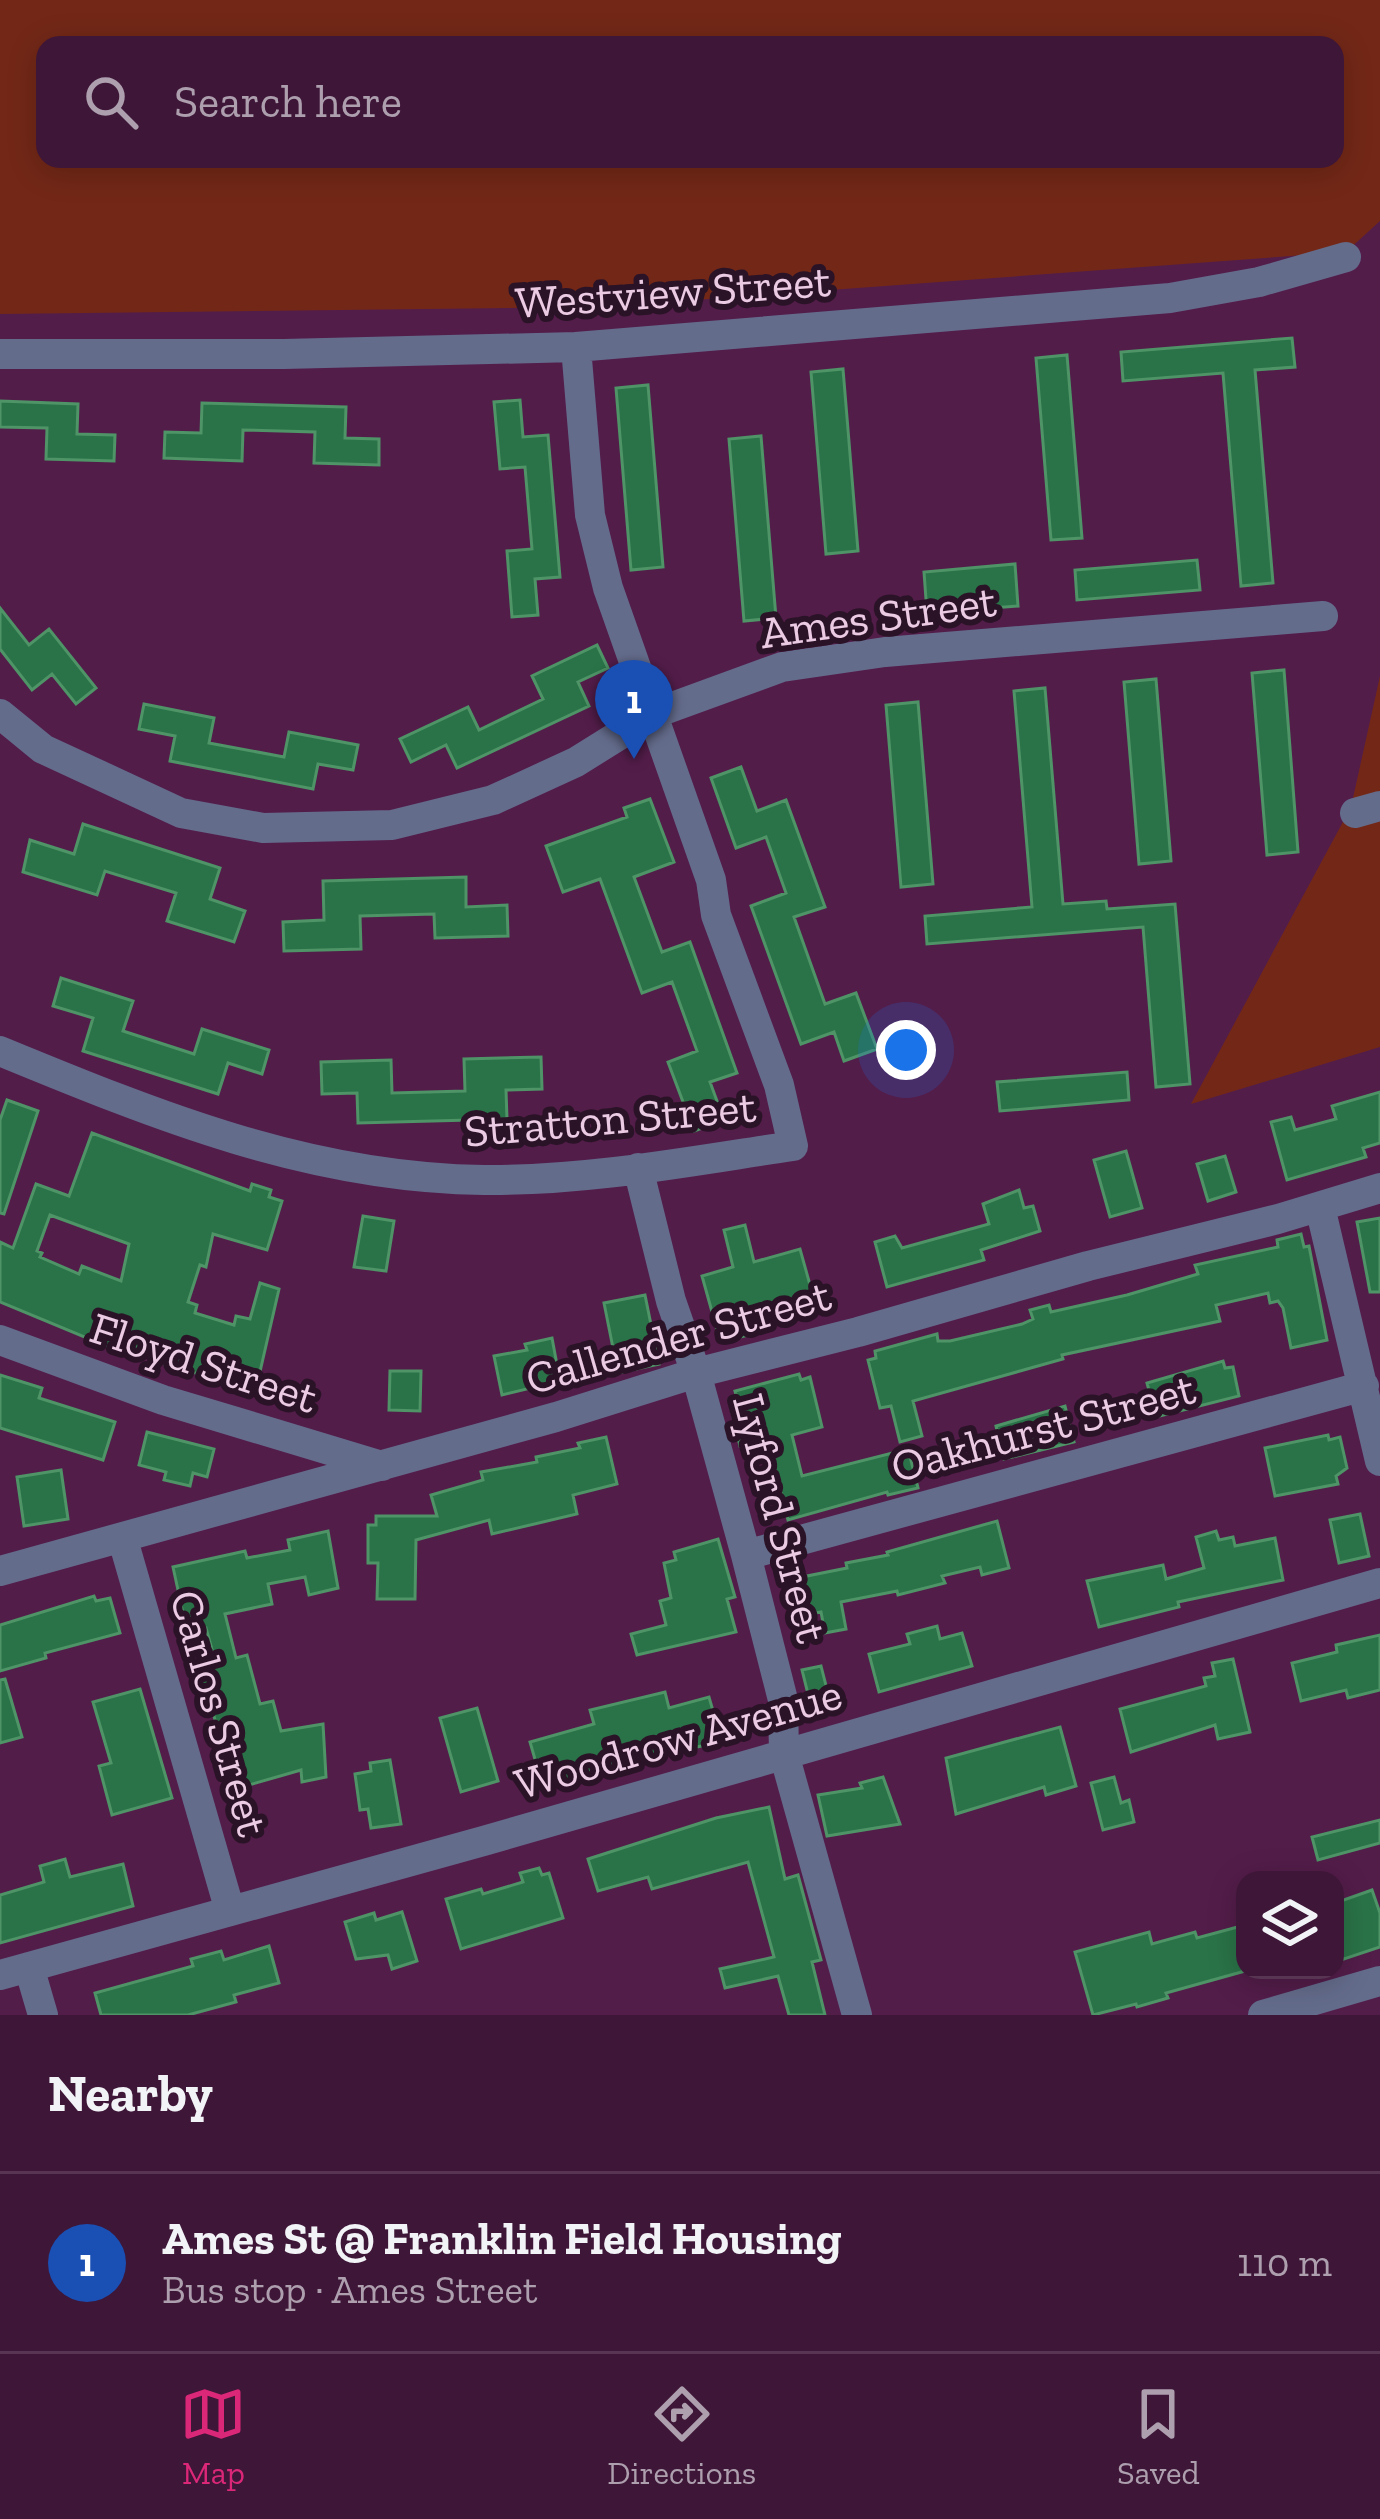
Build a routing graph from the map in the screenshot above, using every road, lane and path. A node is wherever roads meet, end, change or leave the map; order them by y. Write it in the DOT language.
graph roads {
  1 [pos="1346,257"];
  2 [pos="576,346"];
  3 [pos="0,354"];
  4 [pos="1323,616"];
  5 [pos="0,714"];
  6 [pos="653,714"];
  7 [pos="0,1052"];
  8 [pos="638,1168"];
  9 [pos="1380,1188"];
  10 [pos="1320,1207"];
  11 [pos="0,1340"];
  12 [pos="696,1373"];
  13 [pos="1364,1386"];
  14 [pos="1380,1460"];
  15 [pos="382,1466"];
  16 [pos="123,1540"];
  17 [pos="746,1555"];
  18 [pos="0,1571"];
  19 [pos="1380,1582"];
  20 [pos="784,1754"];
  21 [pos="230,1911"];
  22 [pos="15,1971"];
  23 [pos="1380,1981"];
  24 [pos="43,2015"];
  25 [pos="857,2015"];
  26 [pos="1263,2015"];
  1 -- 2 [label="street, Westview Street"];
  2 -- 3 [label="street, Westview Street"];
  2 -- 6 [label="street"];
  4 -- 6 [label="street, Ames Street"];
  5 -- 6 [label="street, Ames Street"];
  6 -- 8 [label="street, Stratton Street"];
  7 -- 8 [label="street, Stratton Street"];
  8 -- 12 [label="street, Lyford Street"];
  9 -- 10 [label="street, Callender Street"];
  10 -- 12 [label="street, Callender Street"];
  10 -- 13 [label="street"];
  11 -- 15 [label="street, Floyd Street"];
  12 -- 15 [label="street, Callender Street"];
  12 -- 17 [label="street, Lyford Street"];
  13 -- 14 [label="street"];
  13 -- 17 [label="street, Oakhurst Street"];
  15 -- 16 [label="street, Callender Street"];
  16 -- 18 [label="street, Callender Street"];
  16 -- 21 [label="street, Carlos Street"];
  17 -- 20 [label="street, Lyford Street"];
  19 -- 20 [label="street, Woodrow Avenue"];
  20 -- 21 [label="street, Woodrow Avenue"];
  20 -- 25 [label="street, Lyford Street"];
  21 -- 22 [label="street, Woodrow Avenue"];
  22 -- 24 [label="street"];
  23 -- 26 [label="street"];
}
